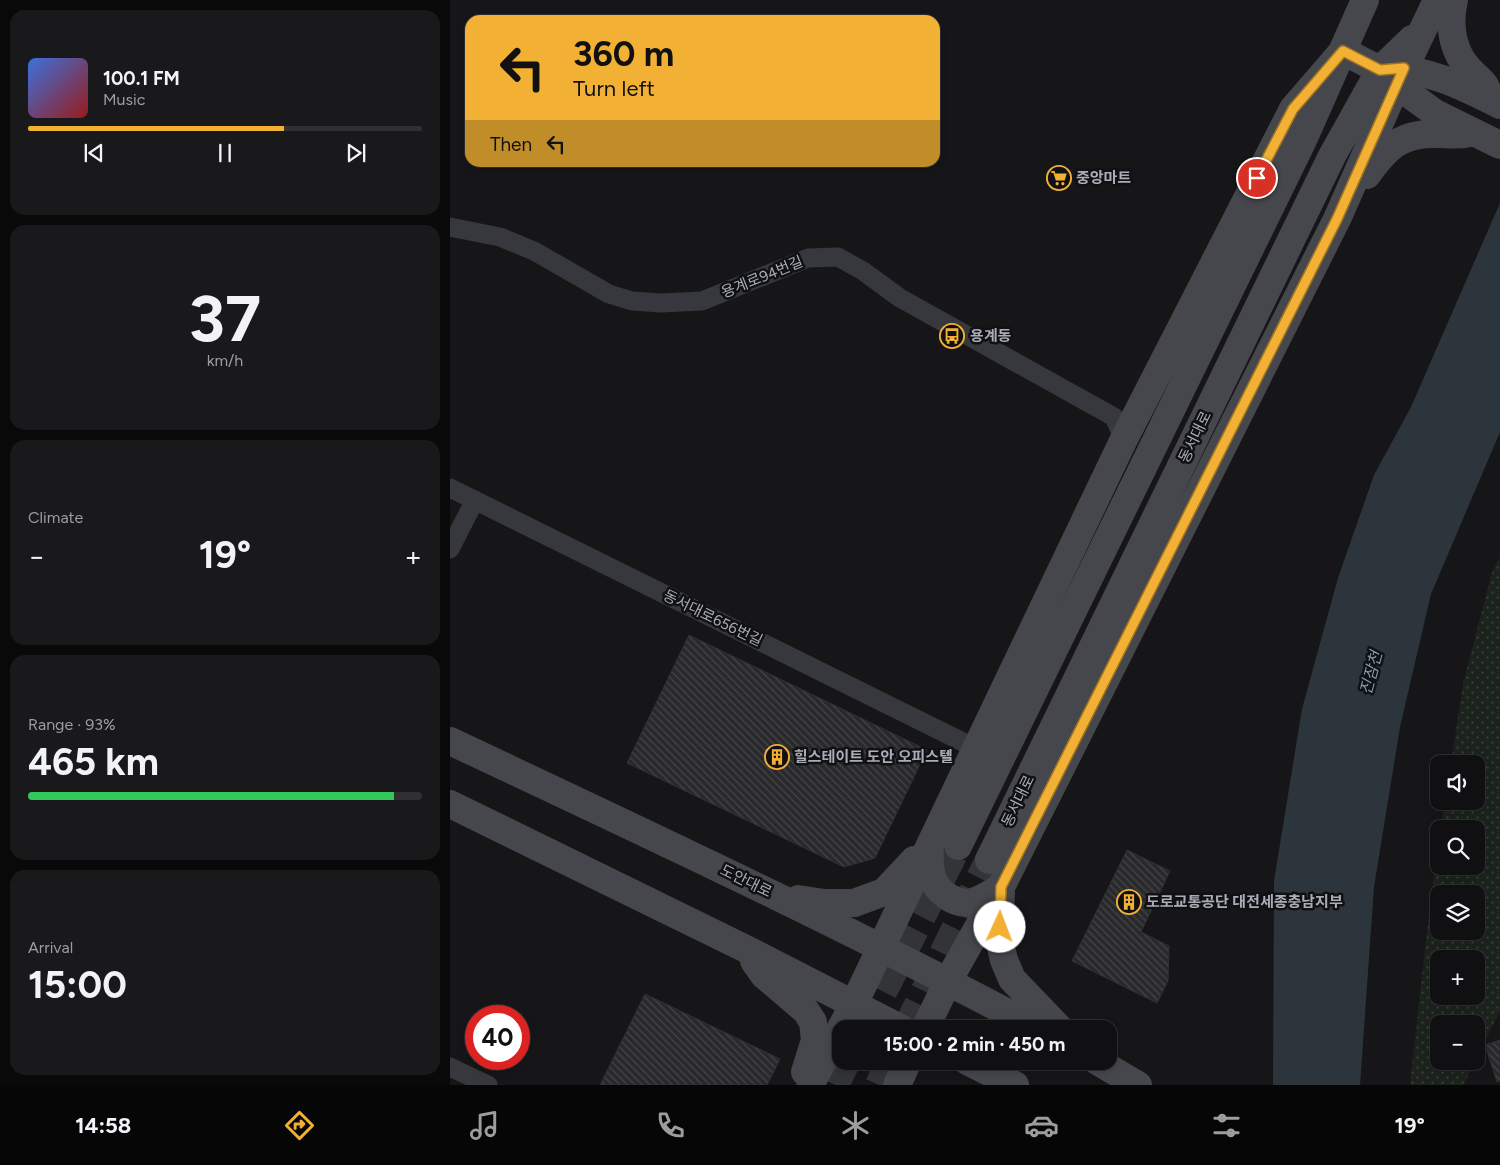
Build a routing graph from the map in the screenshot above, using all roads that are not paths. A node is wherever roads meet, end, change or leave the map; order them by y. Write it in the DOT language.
graph roads {
  1 [pos="1366,0"];
  2 [pos="1437,0"];
  3 [pos="1454,0"];
  4 [pos="1343,51"];
  5 [pos="1394,74"];
  6 [pos="1495,102"];
  7 [pos="1461,130"];
  8 [pos="1500,145"];
  9 [pos="1337,219"];
  10 [pos="450,227"];
  11 [pos="1124,439"];
  12 [pos="450,488"];
  13 [pos="475,500"];
  14 [pos="450,549"];
  15 [pos="450,741"];
  16 [pos="976,749"];
  17 [pos="450,804"];
  18 [pos="450,819"];
  19 [pos="521,838"];
  20 [pos="930,843"];
  21 [pos="958,846"];
  22 [pos="989,860"];
  23 [pos="1001,887"];
  24 [pos="767,891"];
  25 [pos="744,948"];
  26 [pos="882,948"];
  27 [pos="948,981"];
  28 [pos="854,1004"];
  29 [pos="885,1020"];
  30 [pos="929,1020"];
  31 [pos="1021,1020"];
  32 [pos="1051,1020"];
  33 [pos="450,1067"];
  34 [pos="904,1070"];
  35 [pos="985,1070"];
  36 [pos="1112,1070"];
  37 [pos="488,1085"];
  38 [pos="800,1085"];
  39 [pos="810,1085"];
  40 [pos="897,1085"];
  41 [pos="1016,1085"];
  42 [pos="1138,1085"];
  1 -- 4 [label="street"];
  2 -- 5 [label="street, 동서대로"];
  3 -- 6 [label="street"];
  4 -- 5 [label="street"];
  4 -- 11 [label="street"];
  4 -- 21 [label="street"];
  5 -- 6 [label="street"];
  5 -- 7 [label="street"];
  5 -- 9 [label="street"];
  5 -- 22 [label="street, 동서대로"];
  7 -- 8 [label="street"];
  7 -- 9 [label="street"];
  9 -- 23 [label="street"];
  10 -- 11 [label="street, 용계로94번길"];
  11 -- 16 [label="street"];
  12 -- 13 [label="street, 동서대로656번길"];
  13 -- 14 [label="street"];
  13 -- 16 [label="street, 동서대로656번길"];
  15 -- 24 [label="street, 도안대로"];
  16 -- 20 [label="street"];
  17 -- 19 [label="street"];
  18 -- 19 [label="street"];
  19 -- 25 [label="street"];
  20 -- 23 [label="street"];
  20 -- 24 [label="street"];
  20 -- 26 [label="street"];
  23 -- 27 [label="street"];
  23 -- 32 [label="street"];
  24 -- 26 [label="street, 도안대로"];
  25 -- 28 [label="street"];
  25 -- 38 [label="street"];
  26 -- 27 [label="street, 도안대로"];
  26 -- 28 [label="street"];
  27 -- 30 [label="street"];
  27 -- 31 [label="street, 도안대로"];
  28 -- 29 [label="street"];
  28 -- 39 [label="street"];
  33 -- 37 [label="street"];
  34 -- 40 [label="street"];
  35 -- 41 [label="street"];
  36 -- 42 [label="street"];
}
